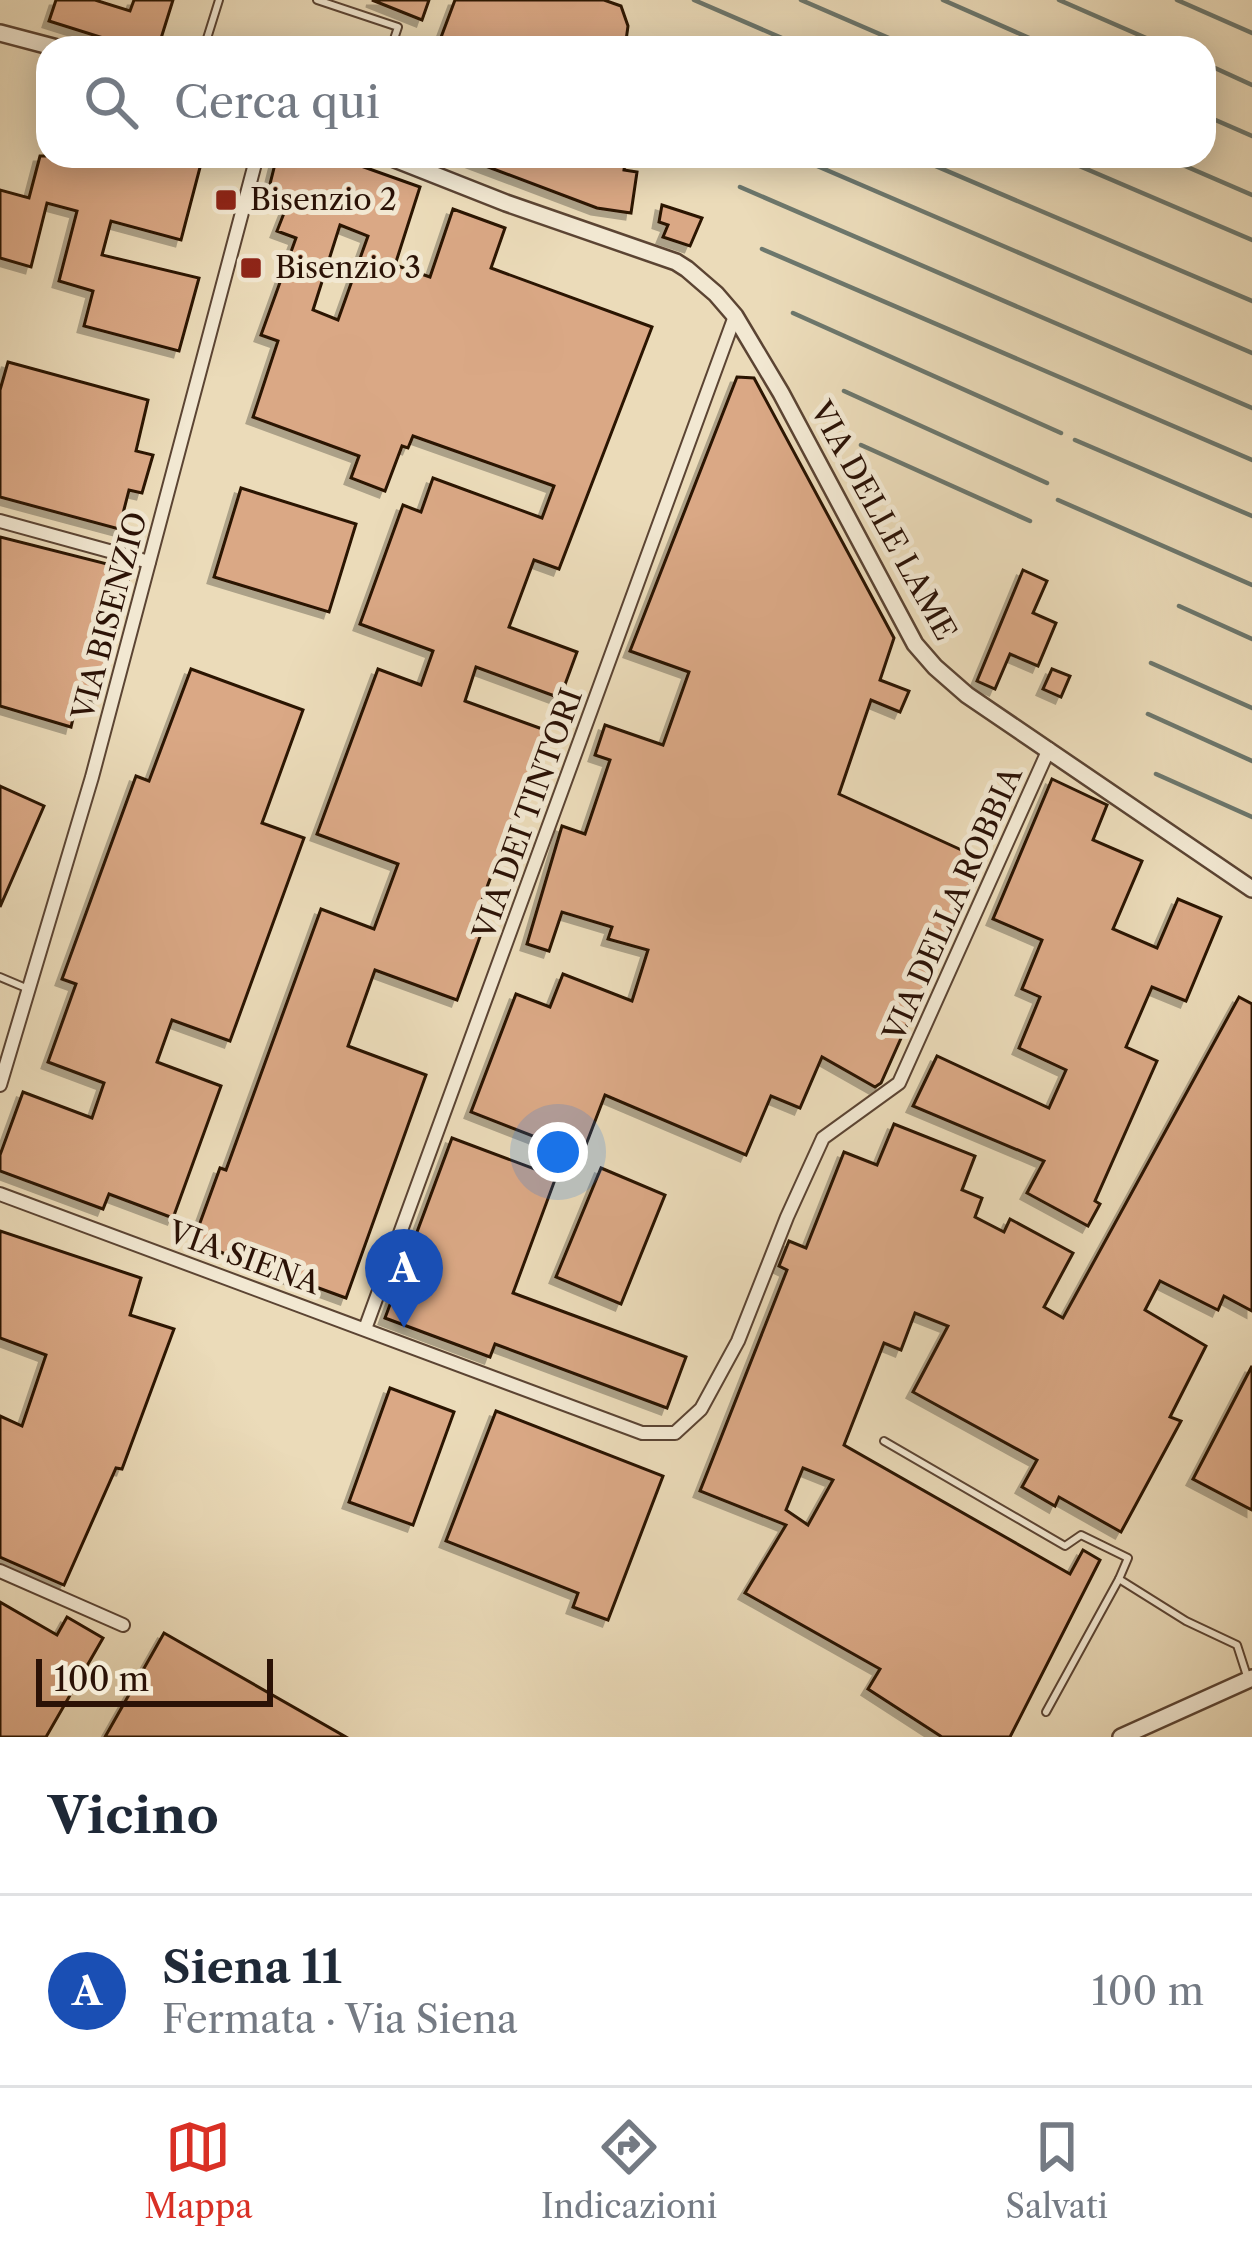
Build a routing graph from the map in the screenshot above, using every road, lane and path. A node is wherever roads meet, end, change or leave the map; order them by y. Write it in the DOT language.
graph roads {
  1 [pos="219,0"];
  2 [pos="316,0"];
  3 [pos="0,33"];
  4 [pos="208,36"];
  5 [pos="395,36"];
  6 [pos="36,42"];
  7 [pos="254,168"];
  8 [pos="417,168"];
  9 [pos="735,316"];
  10 [pos="0,521"];
  11 [pos="149,562"];
  12 [pos="1048,749"];
  13 [pos="1252,889"];
  14 [pos="0,977"];
  15 [pos="29,990"];
  16 [pos="0,1085"];
  17 [pos="0,1194"];
  18 [pos="365,1329"];
  19 [pos="675,1433"];
  20 [pos="884,1441"];
  21 [pos="0,1571"];
  22 [pos="1119,1579"];
  23 [pos="123,1625"];
  24 [pos="1250,1678"];
  25 [pos="1046,1712"];
  26 [pos="1120,1737"];
  1 -- 4 [label="lane"];
  2 -- 5 [label="lane"];
  3 -- 6 [label="street"];
  7 -- 11 [label="street, VIA BISENZIO"];
  8 -- 9 [label="street, VIA DELLE LAME"];
  9 -- 12 [label="street, VIA DELLE LAME"];
  9 -- 18 [label="street, VIA DEI TINTORI"];
  10 -- 11 [label="street"];
  11 -- 15 [label="street, VIA BISENZIO"];
  12 -- 13 [label="street, VIA DELLE LAME"];
  12 -- 19 [label="street, VIA DELLA ROBBIA"];
  14 -- 15 [label="lane"];
  15 -- 16 [label="street, VIA BISENZIO"];
  17 -- 18 [label="street, VIA SIENA"];
  18 -- 19 [label="street, VIA SIENA"];
  20 -- 22 [label="lane"];
  21 -- 23 [label="street"];
  22 -- 24 [label="lane"];
  22 -- 25 [label="lane"];
  24 -- 26 [label="street"];
}
